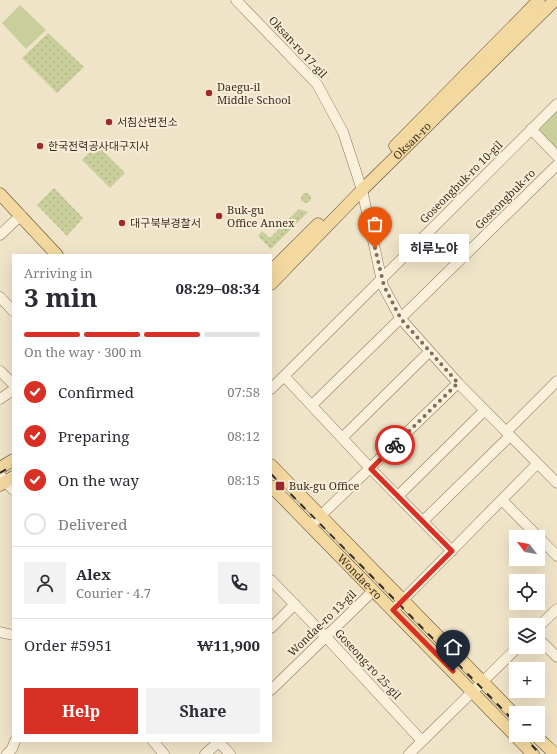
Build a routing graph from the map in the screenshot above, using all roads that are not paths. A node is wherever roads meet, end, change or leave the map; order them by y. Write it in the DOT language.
graph roads {
  1 [pos="236,0"];
  2 [pos="539,0"];
  3 [pos="555,0"];
  4 [pos="557,104"];
  5 [pos="531,129"];
  6 [pos="557,156"];
  7 [pos="557,165"];
  8 [pos="361,186"];
  9 [pos="0,194"];
  10 [pos="21,214"];
  11 [pos="0,235"];
  12 [pos="56,254"];
  13 [pos="272,270"];
  14 [pos="381,278"];
  15 [pos="272,283"];
  16 [pos="0,297"];
  17 [pos="12,310"];
  18 [pos="401,319"];
  19 [pos="429,352"];
  20 [pos="0,370"];
  21 [pos="284,376"];
  22 [pos="557,381"];
  23 [pos="12,383"];
  24 [pos="458,383"];
  25 [pos="272,387"];
  26 [pos="12,391"];
  27 [pos="0,399"];
  28 [pos="312,405"];
  29 [pos="484,411"];
  30 [pos="508,434"];
  31 [pos="342,438"];
  32 [pos="12,461"];
  33 [pos="537,464"];
  34 [pos="272,466"];
  35 [pos="0,468"];
  36 [pos="371,469"];
  37 [pos="557,483"];
  38 [pos="272,487"];
  39 [pos="398,496"];
  40 [pos="502,500"];
  41 [pos="322,515"];
  42 [pos="423,521"];
  43 [pos="310,526"];
  44 [pos="452,551"];
  45 [pos="557,556"];
  46 [pos="272,581"];
  47 [pos="373,591"];
  48 [pos="403,600"];
  49 [pos="295,604"];
  50 [pos="557,609"];
  51 [pos="393,610"];
  52 [pos="545,620"];
  53 [pos="272,627"];
  54 [pos="0,632"];
  55 [pos="12,635"];
  56 [pos="326,637"];
  57 [pos="545,645"];
  58 [pos="511,654"];
  59 [pos="557,657"];
  60 [pos="482,683"];
  61 [pos="272,689"];
  62 [pos="473,692"];
  63 [pos="509,709"];
  64 [pos="422,741"];
  65 [pos="154,742"];
  66 [pos="218,742"];
  67 [pos="220,742"];
  68 [pos="542,742"];
  69 [pos="164,754"];
  70 [pos="205,754"];
  71 [pos="230,754"];
  72 [pos="409,754"];
  73 [pos="533,754"];
  74 [pos="555,754"];
  1 -- 8 [label="street, Oksan-ro 17-gil"];
  2 -- 8 [label="main road, Oksan-ro"];
  3 -- 8 [label="main road, Oksan-ro"];
  4 -- 5 [label="street, Goseongbuk-ro 10-gil"];
  5 -- 6 [label="street"];
  5 -- 14 [label="street, Goseongbuk-ro 10-gil"];
  7 -- 18 [label="street, Goseongbuk-ro"];
  8 -- 13 [label="main road, Oksan-ro"];
  8 -- 14 [label="street"];
  8 -- 15 [label="main road, Oksan-ro"];
  9 -- 10 [label="main road"];
  10 -- 11 [label="street"];
  10 -- 12 [label="main road"];
  14 -- 18 [label="street"];
  14 -- 21 [label="street"];
  16 -- 17 [label="street"];
  18 -- 19 [label="street"];
  18 -- 28 [label="street, Goseongbuk-ro"];
  19 -- 24 [label="street"];
  19 -- 31 [label="street"];
  20 -- 23 [label="street"];
  21 -- 25 [label="street"];
  21 -- 28 [label="street"];
  22 -- 30 [label="street"];
  24 -- 29 [label="street"];
  24 -- 36 [label="street"];
  26 -- 27 [label="street"];
  28 -- 31 [label="street"];
  29 -- 30 [label="street"];
  29 -- 39 [label="street"];
  30 -- 33 [label="street"];
  30 -- 42 [label="street"];
  31 -- 36 [label="street"];
  32 -- 35 [label="main road"];
  33 -- 37 [label="street"];
  33 -- 40 [label="street"];
  34 -- 41 [label="main road, Wondae-ro"];
  36 -- 39 [label="street"];
  36 -- 41 [label="street"];
  38 -- 43 [label="main road, Wondae-ro"];
  39 -- 42 [label="street"];
  40 -- 44 [label="street"];
  40 -- 45 [label="street"];
  41 -- 43 [label="street"];
  41 -- 48 [label="main road, Wondae-ro"];
  42 -- 44 [label="street"];
  43 -- 47 [label="main road, Wondae-ro"];
  44 -- 48 [label="street"];
  46 -- 49 [label="street, Goseong-ro 25-gil"];
  47 -- 51 [label="main road, Wondae-ro"];
  47 -- 56 [label="street, Wondae-ro 13-gil"];
  48 -- 51 [label="street"];
  48 -- 60 [label="main road, Wondae-ro"];
  49 -- 53 [label="street"];
  49 -- 56 [label="street, Goseong-ro 25-gil"];
  50 -- 52 [label="street"];
  51 -- 62 [label="main road, Wondae-ro"];
  54 -- 55 [label="street"];
  56 -- 61 [label="street, Wondae-ro 13-gil"];
  56 -- 64 [label="street, Goseong-ro 25-gil"];
  57 -- 59 [label="street"];
  58 -- 60 [label="street"];
  60 -- 62 [label="street"];
  60 -- 63 [label="main road, Wondae-ro"];
  62 -- 64 [label="street"];
  62 -- 73 [label="main road, Wondae-ro"];
  64 -- 72 [label="street"];
  65 -- 69 [label="street"];
  66 -- 70 [label="street"];
  67 -- 71 [label="street"];
  68 -- 74 [label="main road"];
}
